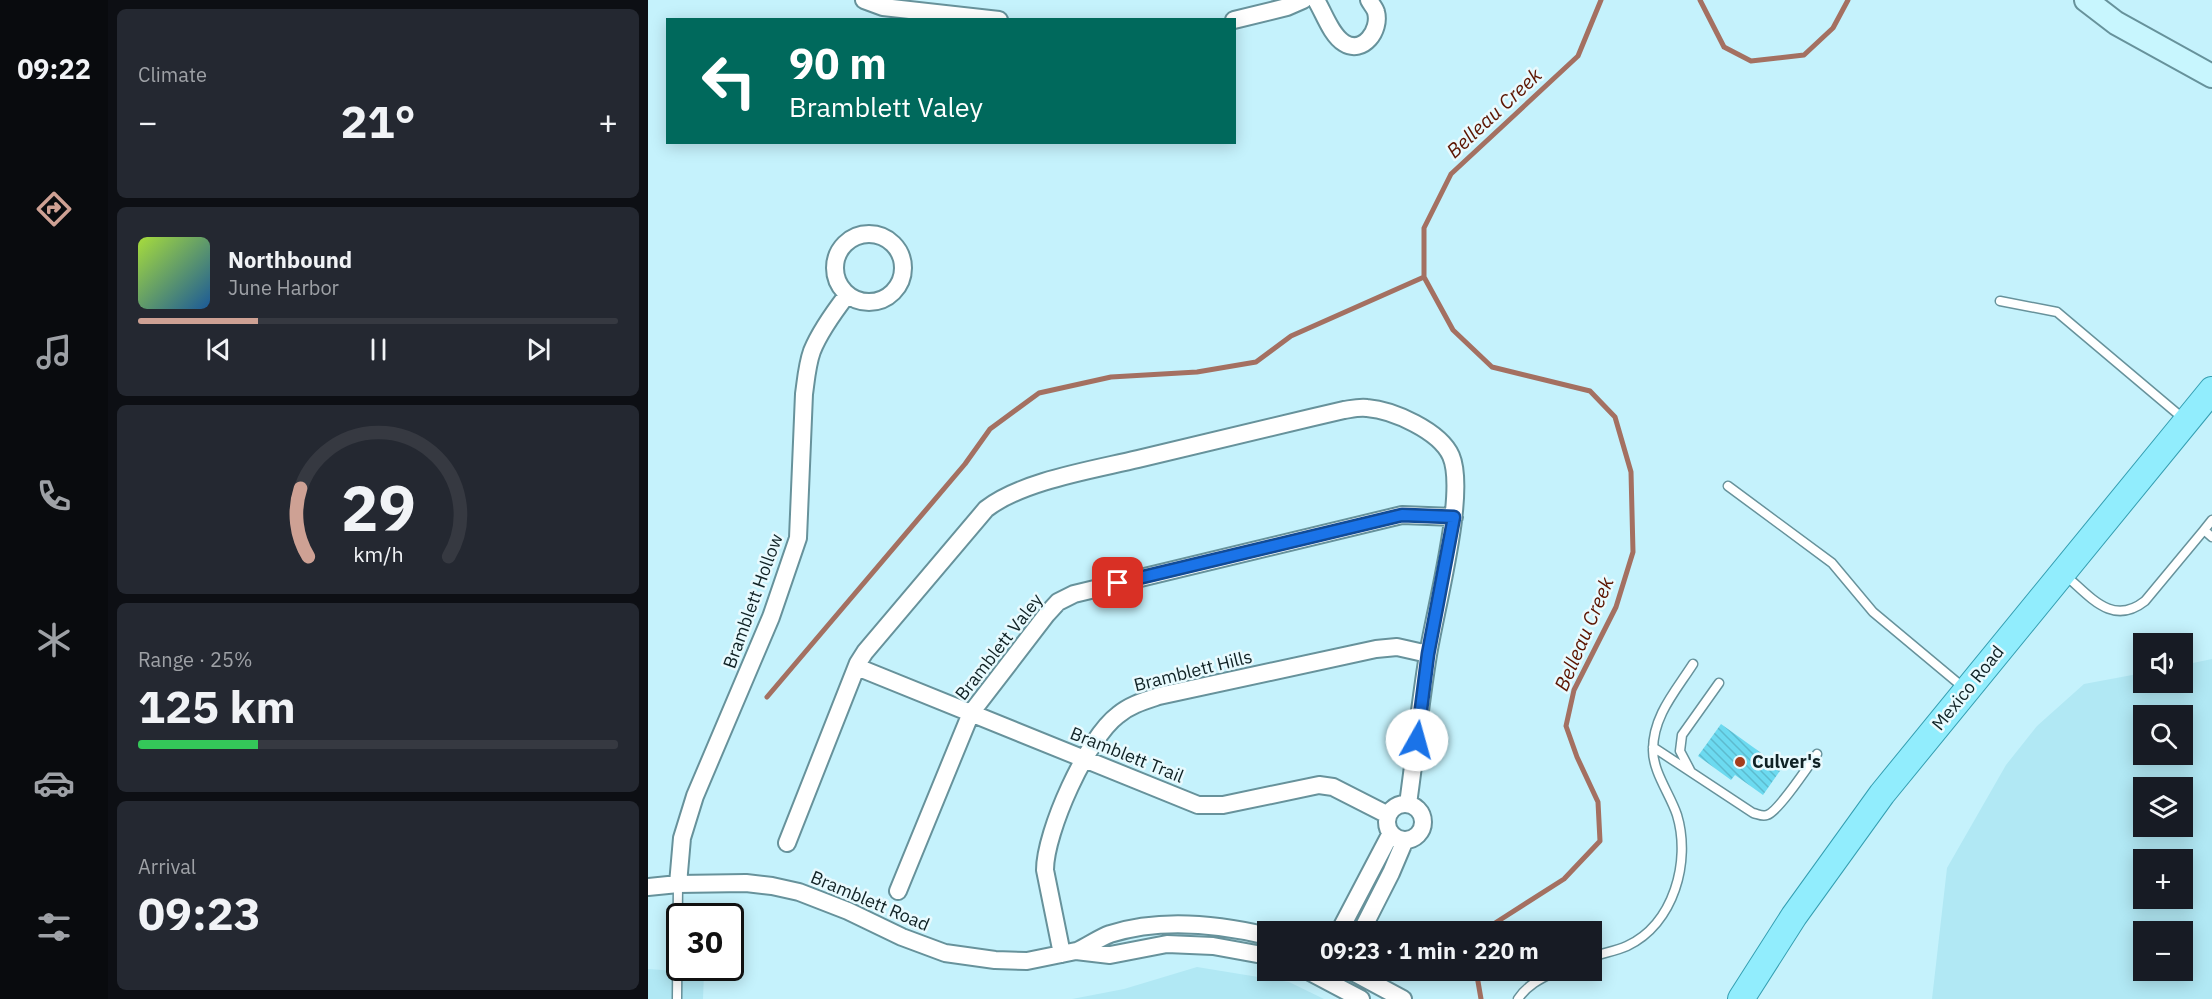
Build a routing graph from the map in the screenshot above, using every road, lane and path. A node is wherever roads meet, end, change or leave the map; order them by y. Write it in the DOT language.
graph roads {
  1 [pos="864,0"];
  2 [pos="1303,0"];
  3 [pos="1316,0"];
  4 [pos="1369,0"];
  5 [pos="2086,0"];
  6 [pos="981,18"];
  7 [pos="1236,20"];
  8 [pos="2212,76"];
  9 [pos="847,295"];
  10 [pos="2000,301"];
  11 [pos="2212,390"];
  12 [pos="2186,420"];
  13 [pos="1728,486"];
  14 [pos="1454,517"];
  15 [pos="2212,520"];
  16 [pos="2204,530"];
  17 [pos="2212,537"];
  18 [pos="2062,573"];
  19 [pos="1428,654"];
  20 [pos="1693,664"];
  21 [pos="857,667"];
  22 [pos="1719,683"];
  23 [pos="1967,690"];
  24 [pos="971,713"];
  25 [pos="1653,747"];
  26 [pos="1817,754"];
  27 [pos="1084,758"];
  28 [pos="1691,772"];
  29 [pos="1408,804"];
  30 [pos="1388,814"];
  31 [pos="1398,836"];
  32 [pos="787,843"];
  33 [pos="678,884"];
  34 [pos="648,887"];
  35 [pos="898,891"];
  36 [pos="1346,921"];
  37 [pos="1367,921"];
  38 [pos="1257,933"];
  39 [pos="1069,953"];
  40 [pos="1257,954"];
  41 [pos="1602,954"];
  42 [pos="1341,981"];
  43 [pos="1369,981"];
  44 [pos="1537,981"];
  45 [pos="677,999"];
  46 [pos="1361,999"];
  47 [pos="1402,999"];
  48 [pos="1518,999"];
  49 [pos="1741,999"];
  1 -- 6 [label="street"];
  2 -- 7 [label="street"];
  3 -- 4 [label="street"];
  5 -- 8 [label="street"];
  9 -- 9 [label="street"];
  9 -- 33 [label="street, Bramblett Hollow"];
  10 -- 12 [label="lane"];
  11 -- 12 [label="main road, Mexico Road"];
  12 -- 18 [label="main road, Mexico Road"];
  13 -- 23 [label="lane"];
  14 -- 19 [label="street"];
  14 -- 21 [label="street"];
  14 -- 24 [label="street, Bramblett Valey"];
  15 -- 16 [label="lane"];
  16 -- 17 [label="lane"];
  16 -- 18 [label="lane"];
  18 -- 23 [label="main road, Mexico Road"];
  19 -- 27 [label="street, Bramblett Hills"];
  19 -- 29 [label="street"];
  20 -- 25 [label="lane"];
  21 -- 24 [label="street, Bramblett Trail"];
  21 -- 32 [label="street"];
  22 -- 28 [label="lane"];
  23 -- 49 [label="main road, Mexico Road"];
  24 -- 27 [label="street, Bramblett Trail"];
  24 -- 35 [label="street, Bramblett Valey"];
  25 -- 28 [label="lane"];
  25 -- 41 [label="lane"];
  26 -- 28 [label="lane"];
  27 -- 30 [label="street, Bramblett Trail"];
  27 -- 39 [label="street, Bramblett Hills"];
  29 -- 30 [label="street"];
  29 -- 31 [label="street"];
  30 -- 31 [label="street"];
  31 -- 36 [label="street"];
  31 -- 37 [label="street"];
  33 -- 34 [label="street, Bramblett Road"];
  33 -- 39 [label="street, Bramblett Road"];
  33 -- 45 [label="lane"];
  38 -- 39 [label="street, Bramblett Road"];
  39 -- 40 [label="street, Bramblett Road"];
  42 -- 46 [label="street"];
  43 -- 47 [label="street"];
  44 -- 48 [label="lane"];
}
